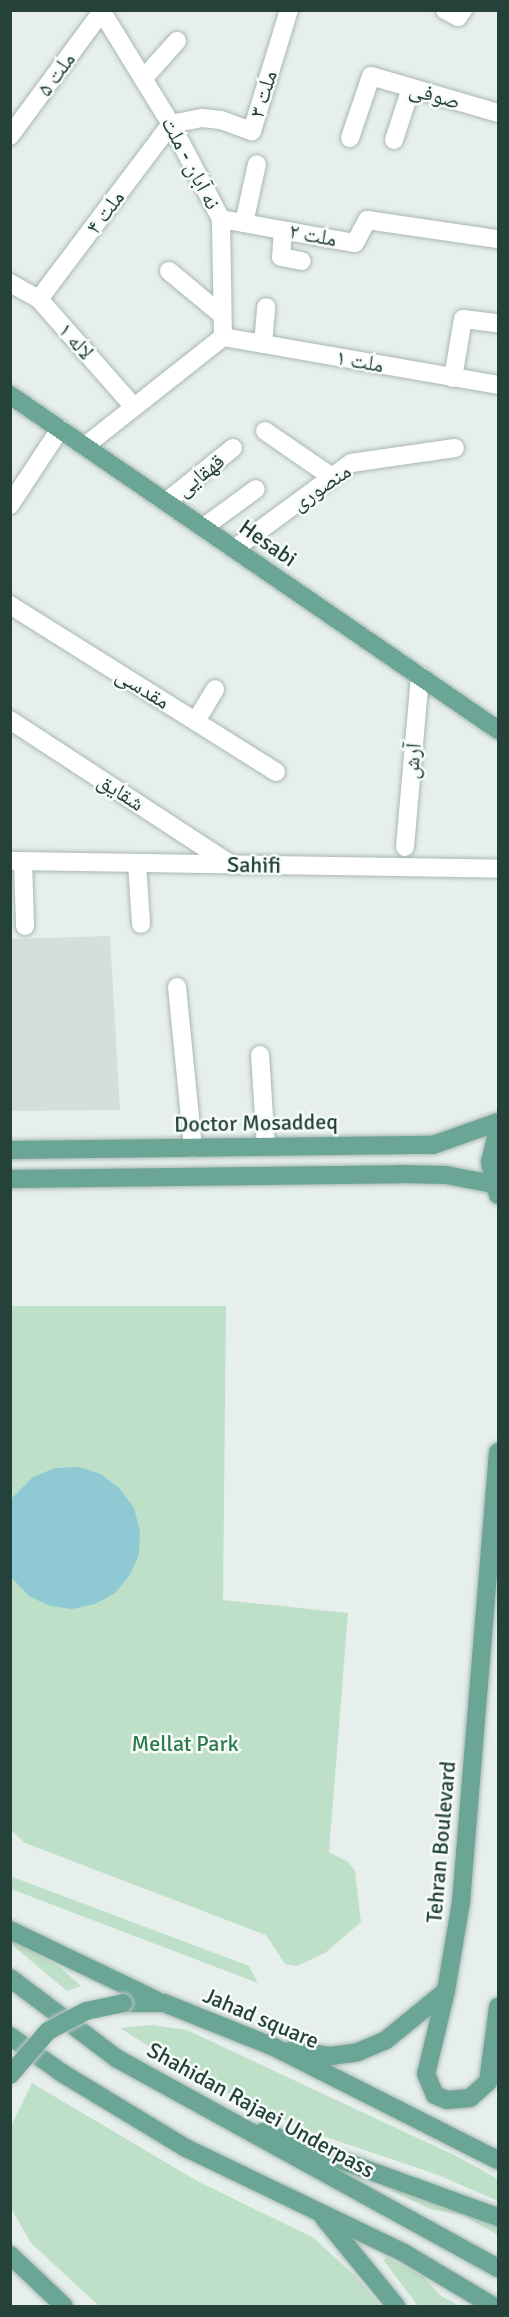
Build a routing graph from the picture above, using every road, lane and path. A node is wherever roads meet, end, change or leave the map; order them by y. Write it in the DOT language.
graph roads {
  1 [pos="289,10"];
  2 [pos="445,10"];
  3 [pos="463,10"];
  4 [pos="102,11"];
  5 [pos="177,41"];
  6 [pos="143,79"];
  7 [pos="411,88"];
  8 [pos="498,113"];
  9 [pos="171,124"];
  10 [pos="10,136"];
  11 [pos="350,138"];
  12 [pos="394,140"];
  13 [pos="257,164"];
  14 [pos="221,219"];
  15 [pos="244,223"];
  16 [pos="283,230"];
  17 [pos="498,239"];
  18 [pos="302,261"];
  19 [pos="169,271"];
  20 [pos="10,283"];
  21 [pos="39,299"];
  22 [pos="267,307"];
  23 [pos="222,315"];
  24 [pos="498,323"];
  25 [pos="223,337"];
  26 [pos="263,344"];
  27 [pos="453,378"];
  28 [pos="498,385"];
  29 [pos="10,395"];
  30 [pos="134,407"];
  31 [pos="60,429"];
  32 [pos="265,431"];
  33 [pos="85,446"];
  34 [pos="234,448"];
  35 [pos="455,448"];
  36 [pos="332,477"];
  37 [pos="256,489"];
  38 [pos="166,502"];
  39 [pos="10,505"];
  40 [pos="204,527"];
  41 [pos="234,549"];
  42 [pos="10,604"];
  43 [pos="420,676"];
  44 [pos="215,689"];
  45 [pos="489,719"];
  46 [pos="10,720"];
  47 [pos="196,721"];
  48 [pos="498,730"];
  49 [pos="276,772"];
  50 [pos="405,847"];
  51 [pos="16,861"];
  52 [pos="136,863"];
  53 [pos="232,865"];
  54 [pos="498,869"];
  55 [pos="141,924"];
  56 [pos="25,926"];
  57 [pos="177,987"];
  58 [pos="260,1054"];
  59 [pos="498,1122"];
  60 [pos="498,1131"];
  61 [pos="433,1145"];
  62 [pos="266,1147"];
  63 [pos="193,1148"];
  64 [pos="10,1150"];
  65 [pos="435,1175"];
  66 [pos="10,1179"];
  67 [pos="496,1190"];
  68 [pos="498,1452"];
  69 [pos="10,1930"];
  70 [pos="10,1978"];
  71 [pos="446,1991"];
  72 [pos="164,2003"];
  73 [pos="498,2007"];
  74 [pos="10,2036"];
  75 [pos="274,2047"];
  76 [pos="10,2075"];
  77 [pos="230,2122"];
  78 [pos="498,2160"];
  79 [pos="321,2214"];
  80 [pos="498,2217"];
  81 [pos="10,2255"];
  82 [pos="498,2268"];
  83 [pos="64,2307"];
  84 [pos="396,2307"];
  85 [pos="493,2307"];
  1 -- 9 [label="street, ملت ۳"];
  2 -- 3 [label="street"];
  4 -- 6 [label="street, نه آبان - ملت"];
  4 -- 10 [label="street, ملت ۵"];
  5 -- 6 [label="street"];
  6 -- 9 [label="street, نه آبان - ملت"];
  7 -- 8 [label="street, صوفی"];
  7 -- 11 [label="street, صوفی"];
  7 -- 12 [label="street"];
  9 -- 14 [label="street, نه آبان - ملت"];
  9 -- 21 [label="street, ملت ۴"];
  13 -- 15 [label="street"];
  14 -- 15 [label="street, ملت ۲"];
  14 -- 23 [label="street, نه آبان - ملت"];
  15 -- 16 [label="street, ملت ۲"];
  16 -- 17 [label="street, ملت ۲"];
  16 -- 18 [label="street"];
  19 -- 23 [label="street"];
  20 -- 21 [label="street, لاله ۱"];
  21 -- 30 [label="street, لاله ۱"];
  22 -- 26 [label="street"];
  23 -- 25 [label="street, نه آبان - ملت"];
  24 -- 27 [label="street"];
  25 -- 26 [label="street, ملت ۱"];
  25 -- 30 [label="street"];
  26 -- 27 [label="street, ملت ۱"];
  27 -- 28 [label="street, ملت ۱"];
  29 -- 31 [label="main road, Hesabi"];
  30 -- 33 [label="street"];
  31 -- 33 [label="main road, Hesabi"];
  31 -- 39 [label="street"];
  32 -- 36 [label="street"];
  33 -- 38 [label="main road, Hesabi"];
  34 -- 38 [label="street, قهقایی"];
  35 -- 36 [label="street, منصوری"];
  36 -- 41 [label="street, منصوری"];
  37 -- 40 [label="street"];
  38 -- 40 [label="main road, Hesabi"];
  40 -- 41 [label="main road, Hesabi"];
  41 -- 43 [label="main road, Hesabi"];
  42 -- 47 [label="street, مقدسی"];
  43 -- 45 [label="main road, Hesabi"];
  43 -- 50 [label="street, آرش"];
  44 -- 47 [label="street"];
  45 -- 48 [label="main road, Hesabi"];
  46 -- 53 [label="street, شقایق"];
  47 -- 49 [label="street, مقدسی"];
  51 -- 52 [label="street, Sahifi"];
  51 -- 56 [label="street"];
  52 -- 53 [label="street, Sahifi"];
  52 -- 55 [label="street"];
  53 -- 54 [label="street, Sahifi"];
  57 -- 63 [label="street"];
  58 -- 62 [label="street"];
  59 -- 61 [label="main road, Doctor Mosaddeq"];
  60 -- 67 [label="main road"];
  61 -- 62 [label="main road, Doctor Mosaddeq"];
  61 -- 65 [label="main road"];
  62 -- 63 [label="main road, Doctor Mosaddeq"];
  63 -- 64 [label="main road, Doctor Mosaddeq"];
  65 -- 66 [label="main road"];
  65 -- 67 [label="main road"];
  68 -- 71 [label="main road, Tehran Boulevard"];
  69 -- 72 [label="main road"];
  70 -- 77 [label="main road, Shahidan Rajaei Underpass"];
  71 -- 73 [label="main road, Tehran Boulevard"];
  71 -- 75 [label="main road"];
  72 -- 75 [label="main road, Jahad square"];
  72 -- 76 [label="main road, Jahad square, bridge"];
  74 -- 79 [label="main road"];
  75 -- 78 [label="main road, Jahad square"];
  77 -- 80 [label="main road"];
  77 -- 82 [label="main road, Shahidan Rajaei Underpass"];
  79 -- 84 [label="main road"];
  79 -- 85 [label="main road"];
  81 -- 83 [label="main road"];
}
